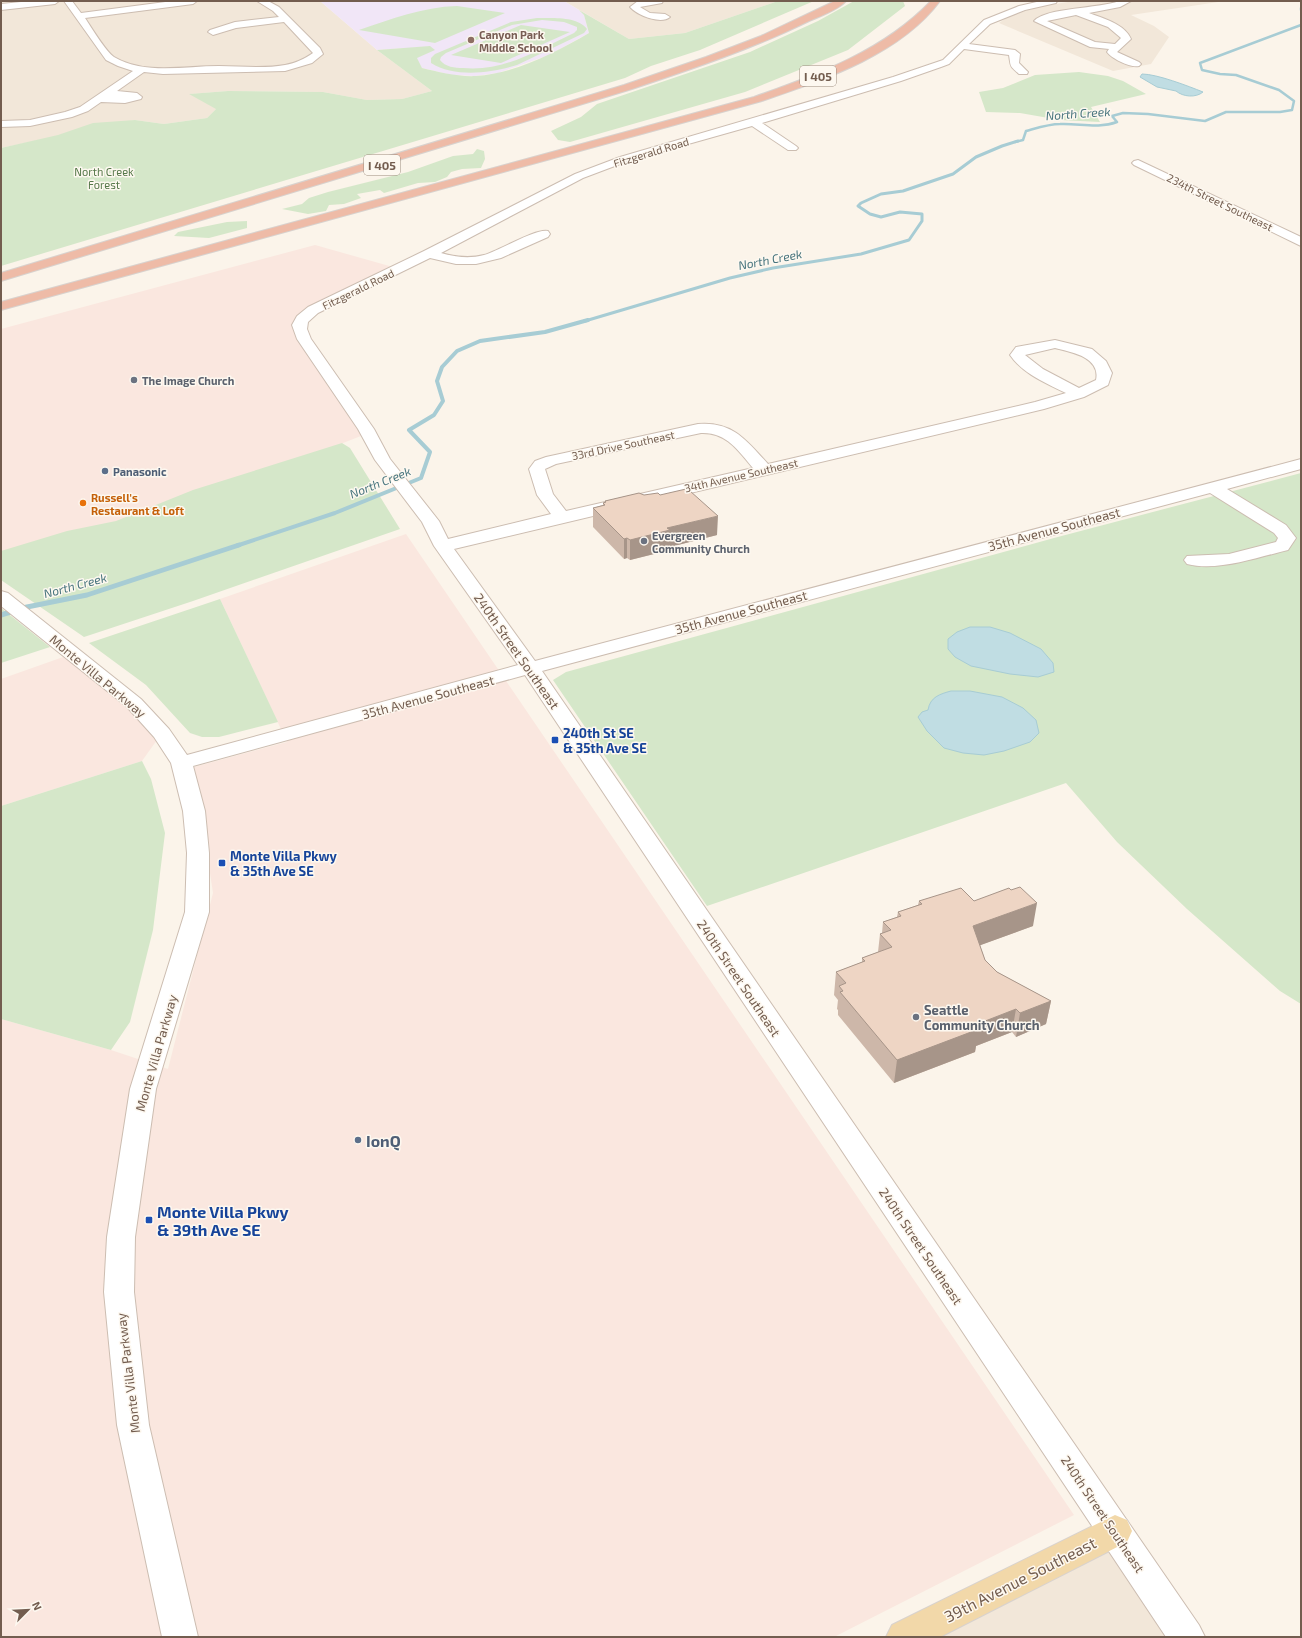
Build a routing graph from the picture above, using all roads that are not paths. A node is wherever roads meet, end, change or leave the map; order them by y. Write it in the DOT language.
graph roads {
  1 [pos="55,1"];
  2 [pos="68,1"];
  3 [pos="193,1"];
  4 [pos="261,1"];
  5 [pos="659,1"];
  6 [pos="842,1"];
  7 [pos="924,1"];
  8 [pos="936,1"];
  9 [pos="1053,1"];
  10 [pos="1127,1"];
  11 [pos="10,3"];
  12 [pos="1,7"];
  13 [pos="1077,12"];
  14 [pos="80,16"];
  15 [pos="665,17"];
  16 [pos="285,20"];
  17 [pos="213,32"];
  18 [pos="759,39"];
  19 [pos="962,46"];
  20 [pos="1117,47"];
  21 [pos="1136,64"];
  22 [pos="142,69"];
  23 [pos="1023,72"];
  24 [pos="685,118"];
  25 [pos="754,122"];
  26 [pos="1,124"];
  27 [pos="792,148"];
  28 [pos="1138,163"];
  29 [pos="544,234"];
  30 [pos="1301,242"];
  31 [pos="429,254"];
  32 [pos="1,277"];
  33 [pos="1,281"];
  34 [pos="1,301"];
  35 [pos="1,306"];
  36 [pos="302,318"];
  37 [pos="1079,394"];
  38 [pos="1301,464"];
  39 [pos="764,470"];
  40 [pos="1212,487"];
  41 [pos="562,517"];
  42 [pos="444,546"];
  43 [pos="1193,560"];
  44 [pos="1,597"];
  45 [pos="530,668"];
  46 [pos="182,763"];
  47 [pos="1115,1531"];
  48 [pos="180,1637"];
  49 [pos="904,1637"];
  50 [pos="1186,1637"];
  1 -- 11 [label="street"];
  2 -- 14 [label="street"];
  3 -- 14 [label="street"];
  4 -- 16 [label="street"];
  5 -- 15 [label="street"];
  6 -- 18 [label="highway, I 405"];
  7 -- 24 [label="highway, I 405"];
  8 -- 24 [label="highway, I 405"];
  9 -- 19 [label="street, Fitzgerald Road"];
  10 -- 13 [label="street"];
  11 -- 12 [label="street"];
  13 -- 20 [label="street"];
  13 -- 20 [label="street"];
  14 -- 22 [label="street"];
  16 -- 17 [label="street"];
  16 -- 22 [label="street"];
  18 -- 32 [label="highway, I 405"];
  18 -- 33 [label="highway, I 405"];
  19 -- 23 [label="street"];
  19 -- 25 [label="street, Fitzgerald Road"];
  20 -- 21 [label="street"];
  22 -- 26 [label="street"];
  24 -- 34 [label="highway, I 405"];
  24 -- 35 [label="highway, I 405"];
  25 -- 27 [label="street"];
  25 -- 31 [label="street, Fitzgerald Road"];
  28 -- 30 [label="street, 234th Street Southeast"];
  29 -- 31 [label="street"];
  31 -- 36 [label="street, Fitzgerald Road"];
  36 -- 42 [label="street, 240th Street Southeast"];
  37 -- 37 [label="street, 34th Avenue Southeast"];
  37 -- 39 [label="street, 34th Avenue Southeast"];
  38 -- 40 [label="street, 35th Avenue Southeast"];
  39 -- 41 [label="street, 34th Avenue Southeast"];
  39 -- 41 [label="street, 33rd Drive Southeast"];
  40 -- 43 [label="street"];
  40 -- 45 [label="street, 35th Avenue Southeast"];
  41 -- 42 [label="street, 34th Avenue Southeast"];
  42 -- 45 [label="street, 240th Street Southeast"];
  44 -- 46 [label="street, Monte Villa Parkway"];
  45 -- 46 [label="street, 35th Avenue Southeast"];
  45 -- 47 [label="street, 240th Street Southeast"];
  46 -- 48 [label="street, Monte Villa Parkway"];
  47 -- 49 [label="main road, 39th Avenue Southeast"];
  47 -- 50 [label="street, 240th Street Southeast"];
}
